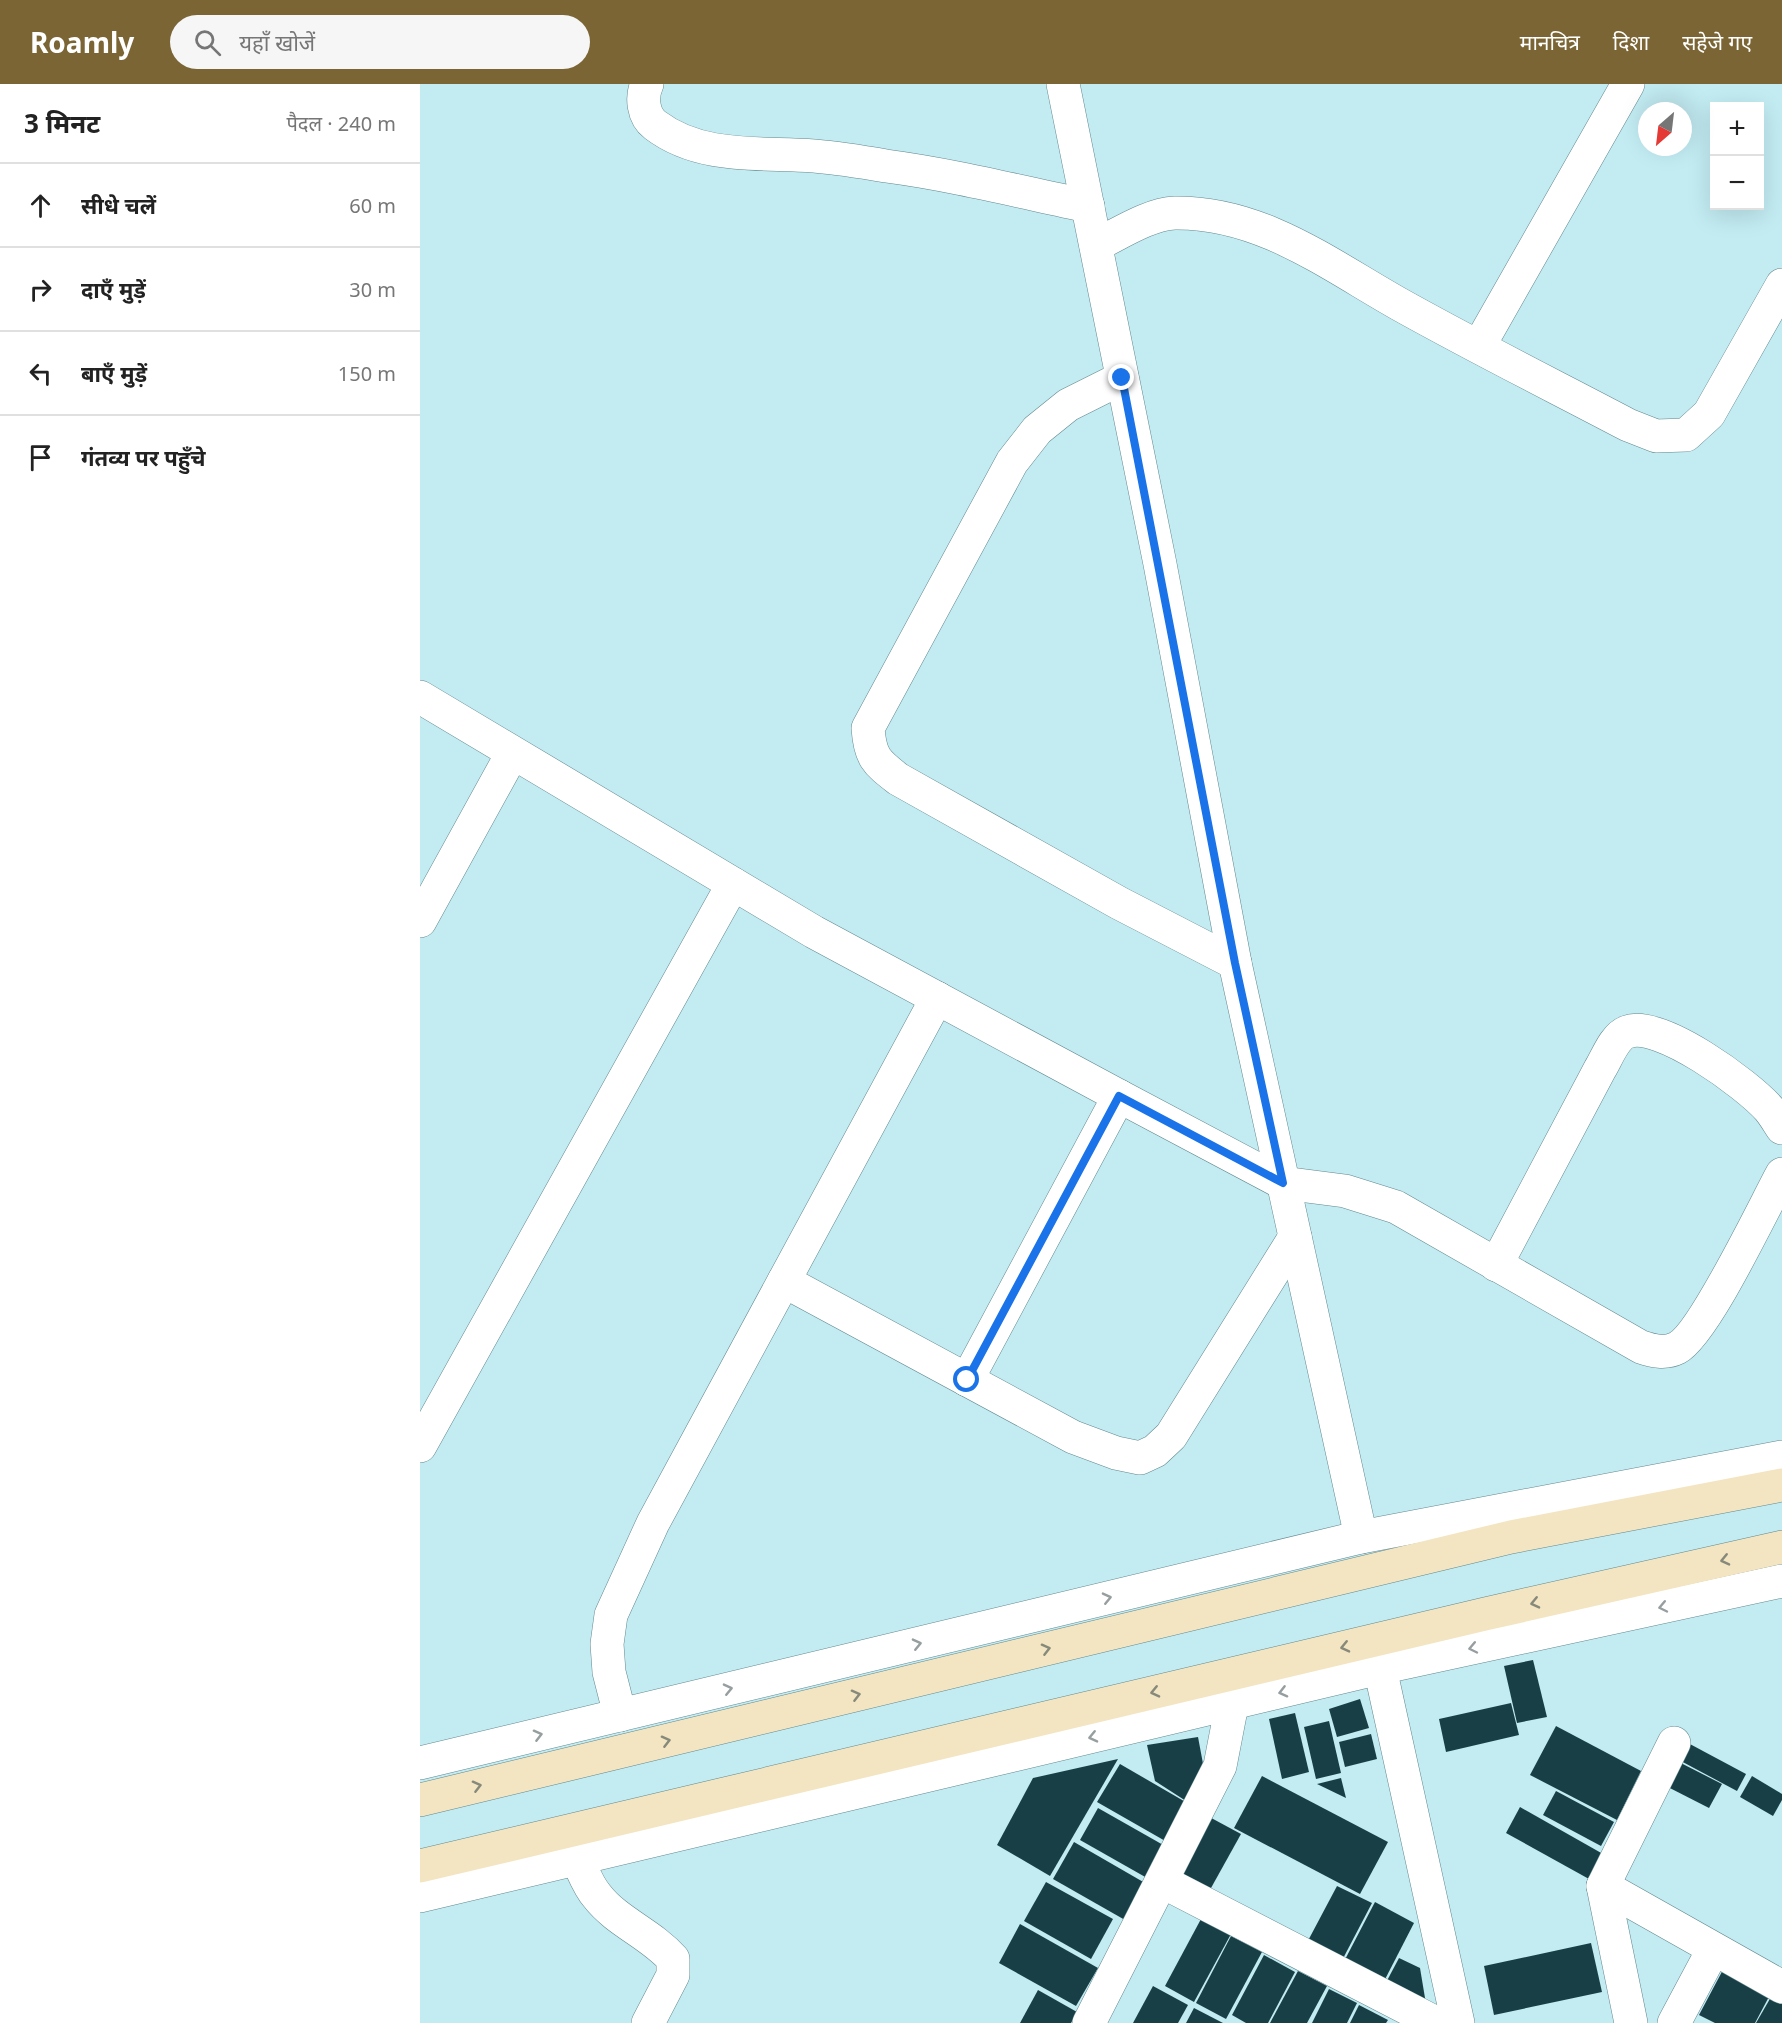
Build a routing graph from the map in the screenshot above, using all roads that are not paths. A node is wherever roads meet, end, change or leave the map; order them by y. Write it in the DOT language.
graph roads {
  1 [pos="647,84"];
  2 [pos="1063,84"];
  3 [pos="1628,84"];
  4 [pos="1088,206"];
  5 [pos="1095,245"];
  6 [pos="1782,285"];
  7 [pos="1479,346"];
  8 [pos="1122,378"];
  9 [pos="420,697"];
  10 [pos="512,754"];
  11 [pos="733,884"];
  12 [pos="420,921"];
  13 [pos="1235,963"];
  14 [pos="937,998"];
  15 [pos="1119,1096"];
  16 [pos="1782,1128"];
  17 [pos="1782,1174"];
  18 [pos="1283,1183"];
  19 [pos="1295,1237"];
  20 [pos="1496,1265"];
  21 [pos="784,1281"];
  22 [pos="967,1380"];
  23 [pos="420,1446"];
  24 [pos="1782,1456"];
  25 [pos="1782,1485"];
  26 [pos="1361,1537"];
  27 [pos="1782,1547"];
  28 [pos="1782,1581"];
  29 [pos="1380,1668"];
  30 [pos="1232,1704"];
  31 [pos="620,1715"];
  32 [pos="1674,1743"];
  33 [pos="420,1763"];
  34 [pos="420,1800"];
  35 [pos="577,1859"];
  36 [pos="420,1866"];
  37 [pos="1163,1882"];
  38 [pos="1603,1887"];
  39 [pos="420,1896"];
  40 [pos="1713,1950"];
  41 [pos="1782,1987"];
  42 [pos="648,2023"];
  43 [pos="1089,2023"];
  44 [pos="1436,2023"];
  45 [pos="1458,2023"];
  46 [pos="1631,2023"];
  47 [pos="1674,2023"];
  1 -- 4 [label="street"];
  2 -- 4 [label="street"];
  3 -- 7 [label="street"];
  4 -- 5 [label="street"];
  5 -- 7 [label="street"];
  5 -- 8 [label="street"];
  6 -- 7 [label="street"];
  8 -- 13 [label="street"];
  8 -- 13 [label="street"];
  9 -- 10 [label="street"];
  10 -- 11 [label="street"];
  10 -- 12 [label="street"];
  11 -- 14 [label="street"];
  11 -- 23 [label="street"];
  13 -- 18 [label="street"];
  14 -- 15 [label="street"];
  14 -- 21 [label="street"];
  15 -- 18 [label="street"];
  15 -- 22 [label="street"];
  16 -- 20 [label="street"];
  17 -- 20 [label="street"];
  18 -- 19 [label="street"];
  18 -- 20 [label="street"];
  19 -- 22 [label="street"];
  19 -- 26 [label="street"];
  21 -- 22 [label="street"];
  21 -- 31 [label="street"];
  24 -- 26 [label="street"];
  34 -- 25 [label="main road, one-way"];
  31 -- 26 [label="street, one-way"];
  27 -- 36 [label="main road, one-way"];
  28 -- 29 [label="street, one-way"];
  29 -- 30 [label="street, one-way"];
  29 -- 45 [label="street"];
  30 -- 35 [label="street, one-way"];
  30 -- 37 [label="street"];
  33 -- 31 [label="street, one-way"];
  32 -- 38 [label="street"];
  35 -- 39 [label="street"];
  35 -- 42 [label="street"];
  37 -- 43 [label="street"];
  37 -- 44 [label="street"];
  38 -- 40 [label="street"];
  38 -- 46 [label="street"];
  40 -- 41 [label="street"];
  40 -- 47 [label="street"];
}
